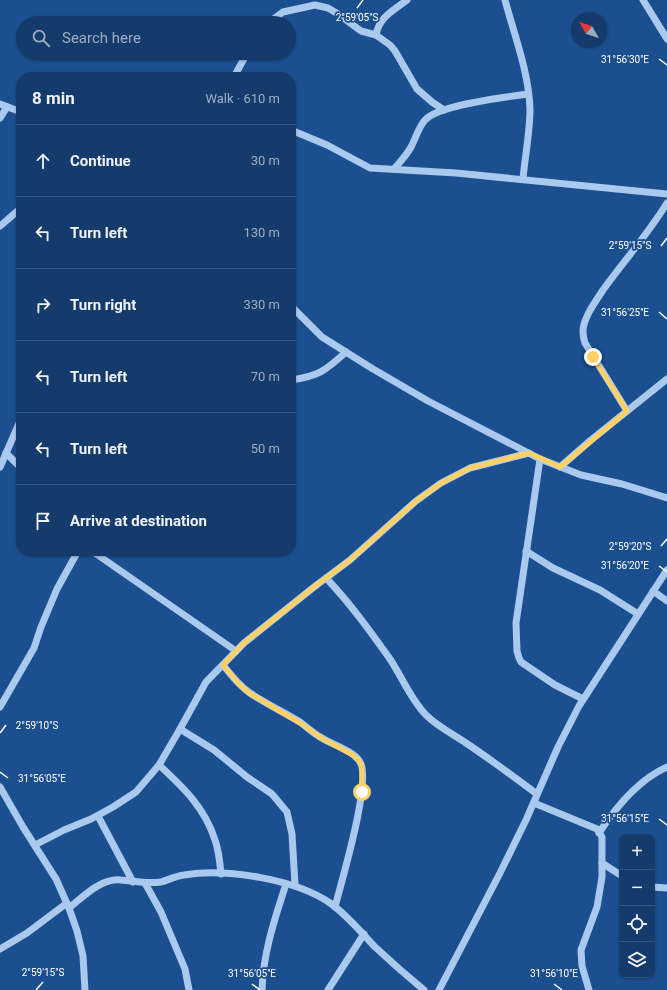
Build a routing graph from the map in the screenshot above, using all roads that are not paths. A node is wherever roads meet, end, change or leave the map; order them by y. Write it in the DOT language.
graph roads {
  1 [pos="407,0"];
  2 [pos="505,0"];
  3 [pos="643,0"];
  4 [pos="277,16"];
  5 [pos="376,35"];
  6 [pos="667,39"];
  7 [pos="243,60"];
  8 [pos="237,72"];
  9 [pos="528,94"];
  10 [pos="0,104"];
  11 [pos="7,107"];
  12 [pos="16,110"];
  13 [pos="444,110"];
  14 [pos="0,118"];
  15 [pos="296,132"];
  16 [pos="394,169"];
  17 [pos="523,179"];
  18 [pos="667,194"];
  19 [pos="667,203"];
  20 [pos="16,214"];
  21 [pos="0,226"];
  22 [pos="296,311"];
  23 [pos="346,352"];
  24 [pos="296,379"];
  25 [pos="667,379"];
  26 [pos="627,411"];
  27 [pos="16,430"];
  28 [pos="6,453"];
  29 [pos="529,453"];
  30 [pos="540,459"];
  31 [pos="16,463"];
  32 [pos="0,466"];
  33 [pos="560,467"];
  34 [pos="667,498"];
  35 [pos="526,551"];
  36 [pos="75,556"];
  37 [pos="99,556"];
  38 [pos="667,570"];
  39 [pos="326,578"];
  40 [pos="653,591"];
  41 [pos="667,601"];
  42 [pos="638,614"];
  43 [pos="236,651"];
  44 [pos="223,665"];
  45 [pos="583,699"];
  46 [pos="0,706"];
  47 [pos="180,729"];
  48 [pos="159,765"];
  49 [pos="667,767"];
  50 [pos="0,787"];
  51 [pos="537,794"];
  52 [pos="534,803"];
  53 [pos="98,816"];
  54 [pos="599,833"];
  55 [pos="35,845"];
  56 [pos="602,864"];
  57 [pos="221,874"];
  58 [pos="619,874"];
  59 [pos="134,882"];
  60 [pos="145,882"];
  61 [pos="286,884"];
  62 [pos="295,886"];
  63 [pos="655,887"];
  64 [pos="667,888"];
  65 [pos="68,905"];
  66 [pos="335,907"];
  67 [pos="364,934"];
  68 [pos="0,949"];
  69 [pos="85,990"];
  70 [pos="188,990"];
  71 [pos="262,990"];
  72 [pos="328,990"];
  73 [pos="424,990"];
  74 [pos="439,990"];
  75 [pos="590,990"];
  1 -- 5 [label="street"];
  2 -- 9 [label="street"];
  3 -- 6 [label="street"];
  4 -- 5 [label="street"];
  5 -- 13 [label="street"];
  7 -- 8 [label="street"];
  9 -- 13 [label="street"];
  9 -- 17 [label="street"];
  10 -- 11 [label="street"];
  11 -- 12 [label="street"];
  11 -- 14 [label="street"];
  13 -- 16 [label="street"];
  15 -- 16 [label="street"];
  16 -- 17 [label="street"];
  17 -- 18 [label="street"];
  19 -- 26 [label="street"];
  20 -- 21 [label="street"];
  22 -- 23 [label="street"];
  23 -- 24 [label="street"];
  23 -- 29 [label="street"];
  25 -- 26 [label="street"];
  26 -- 33 [label="street"];
  27 -- 28 [label="street"];
  28 -- 31 [label="street"];
  28 -- 32 [label="street"];
  29 -- 30 [label="street"];
  29 -- 39 [label="street"];
  30 -- 33 [label="street"];
  30 -- 35 [label="street"];
  33 -- 34 [label="street"];
  35 -- 42 [label="street"];
  35 -- 45 [label="street"];
  36 -- 46 [label="street"];
  37 -- 43 [label="street"];
  38 -- 40 [label="street"];
  39 -- 43 [label="street"];
  39 -- 51 [label="street"];
  40 -- 41 [label="street"];
  40 -- 42 [label="street"];
  42 -- 45 [label="street"];
  43 -- 44 [label="street"];
  44 -- 47 [label="street"];
  44 -- 66 [label="street"];
  45 -- 51 [label="street"];
  47 -- 48 [label="street"];
  47 -- 62 [label="street"];
  48 -- 53 [label="street"];
  48 -- 57 [label="street"];
  49 -- 54 [label="street"];
  50 -- 55 [label="street"];
  51 -- 52 [label="street"];
  52 -- 54 [label="street"];
  52 -- 74 [label="street"];
  53 -- 55 [label="street"];
  53 -- 59 [label="street"];
  54 -- 56 [label="street"];
  55 -- 65 [label="street"];
  56 -- 58 [label="street"];
  56 -- 75 [label="street"];
  57 -- 60 [label="street"];
  57 -- 61 [label="street"];
  59 -- 60 [label="street"];
  59 -- 65 [label="street"];
  60 -- 70 [label="street"];
  61 -- 62 [label="street"];
  61 -- 71 [label="street"];
  62 -- 66 [label="street"];
  63 -- 64 [label="street"];
  65 -- 68 [label="street"];
  65 -- 69 [label="street"];
  66 -- 67 [label="street"];
  67 -- 72 [label="street"];
  67 -- 73 [label="street"];
}
